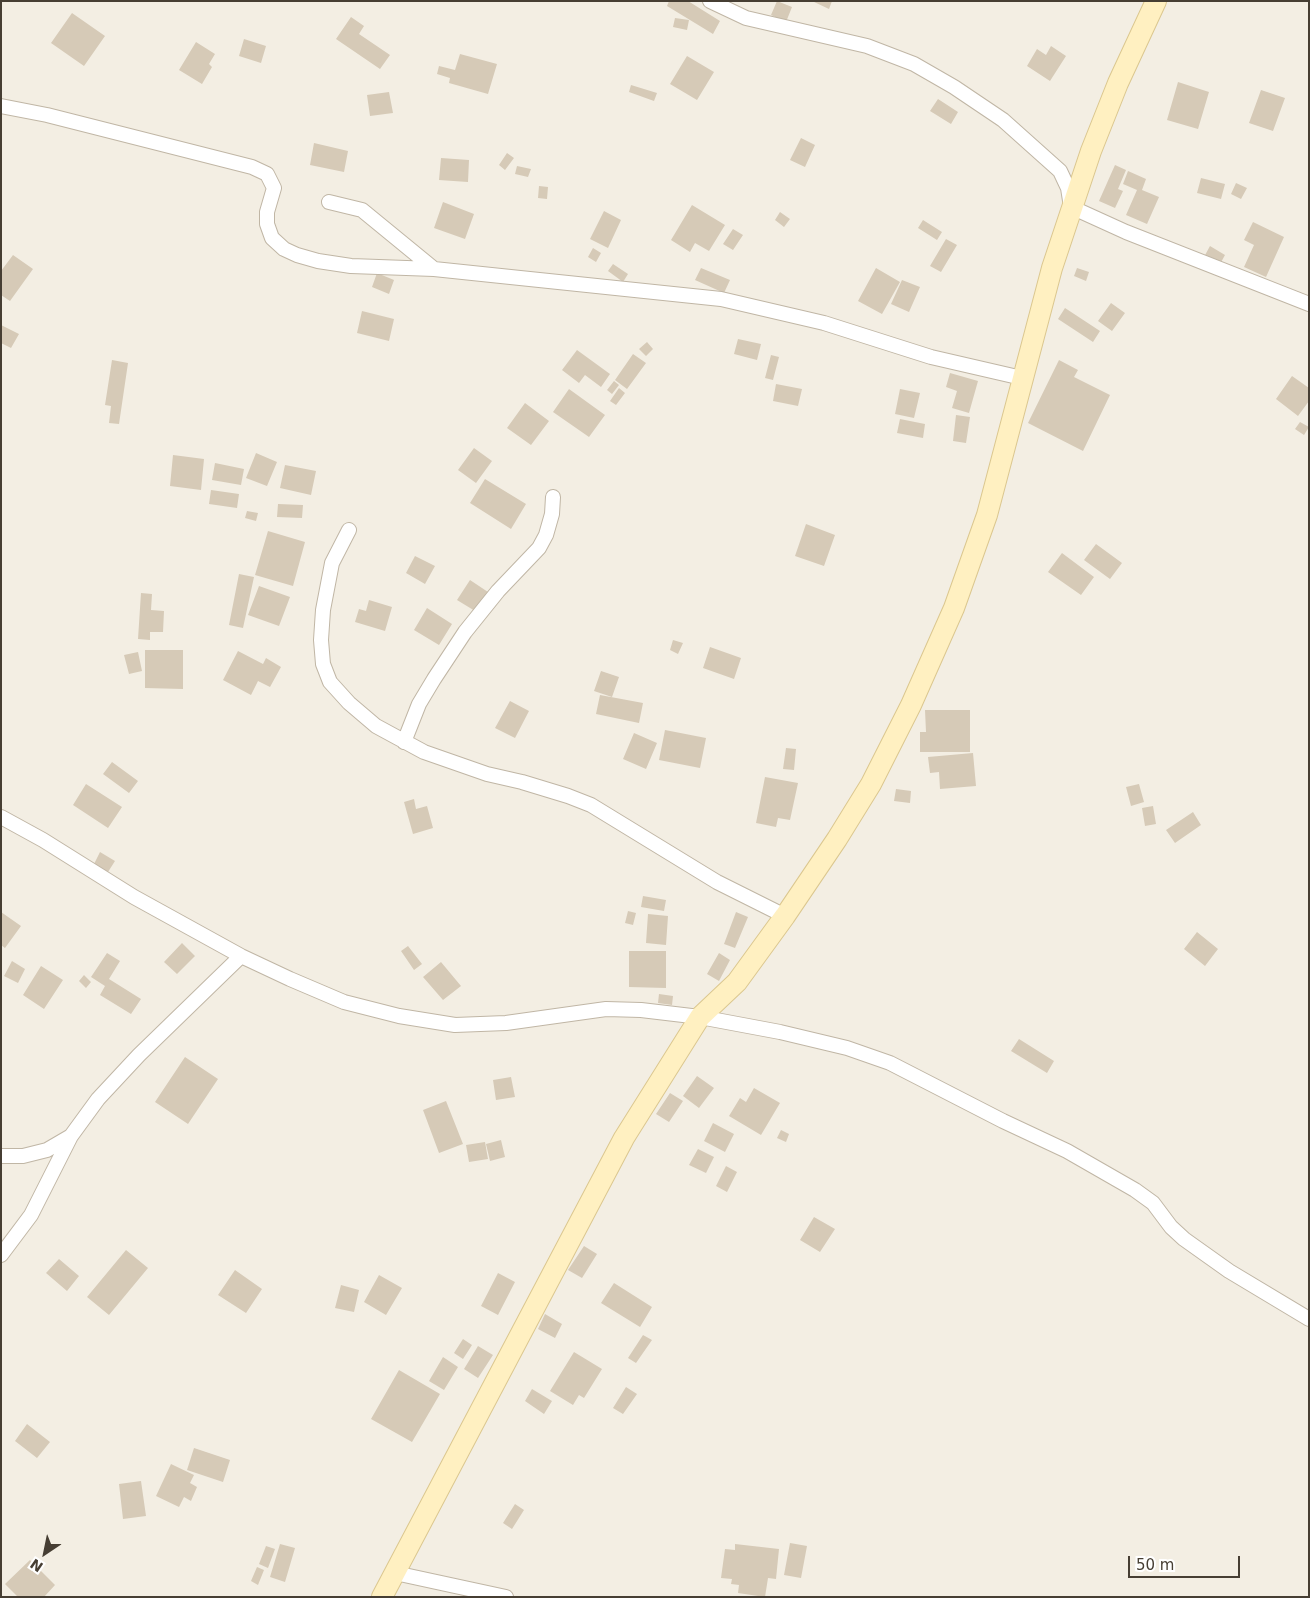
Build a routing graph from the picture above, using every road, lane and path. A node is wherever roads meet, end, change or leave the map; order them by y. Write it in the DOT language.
graph roads {
  1 [pos="710,1"];
  2 [pos="1156,1"];
  3 [pos="1,106"];
  4 [pos="329,202"];
  5 [pos="1071,207"];
  6 [pos="434,269"];
  7 [pos="1309,304"];
  8 [pos="1022,378"];
  9 [pos="553,497"];
  10 [pos="349,530"];
  11 [pos="404,742"];
  12 [pos="1,816"];
  13 [pos="785,916"];
  14 [pos="241,956"];
  15 [pos="700,1017"];
  16 [pos="72,1136"];
  17 [pos="1,1156"];
  18 [pos="1,1255"];
  19 [pos="1309,1319"];
  20 [pos="395,1573"];
  21 [pos="382,1597"];
  22 [pos="506,1597"];
  1 -- 5 [label="street"];
  2 -- 5 [label="street"];
  3 -- 6 [label="street"];
  4 -- 6 [label="street"];
  5 -- 7 [label="street"];
  5 -- 8 [label="street"];
  6 -- 8 [label="street"];
  8 -- 13 [label="street"];
  9 -- 11 [label="street"];
  10 -- 11 [label="street"];
  11 -- 13 [label="street"];
  12 -- 14 [label="street"];
  13 -- 15 [label="street"];
  14 -- 15 [label="street"];
  14 -- 16 [label="street"];
  15 -- 19 [label="street"];
  15 -- 20 [label="street"];
  16 -- 17 [label="street"];
  16 -- 18 [label="street"];
  20 -- 21 [label="street"];
  20 -- 22 [label="street"];
}
